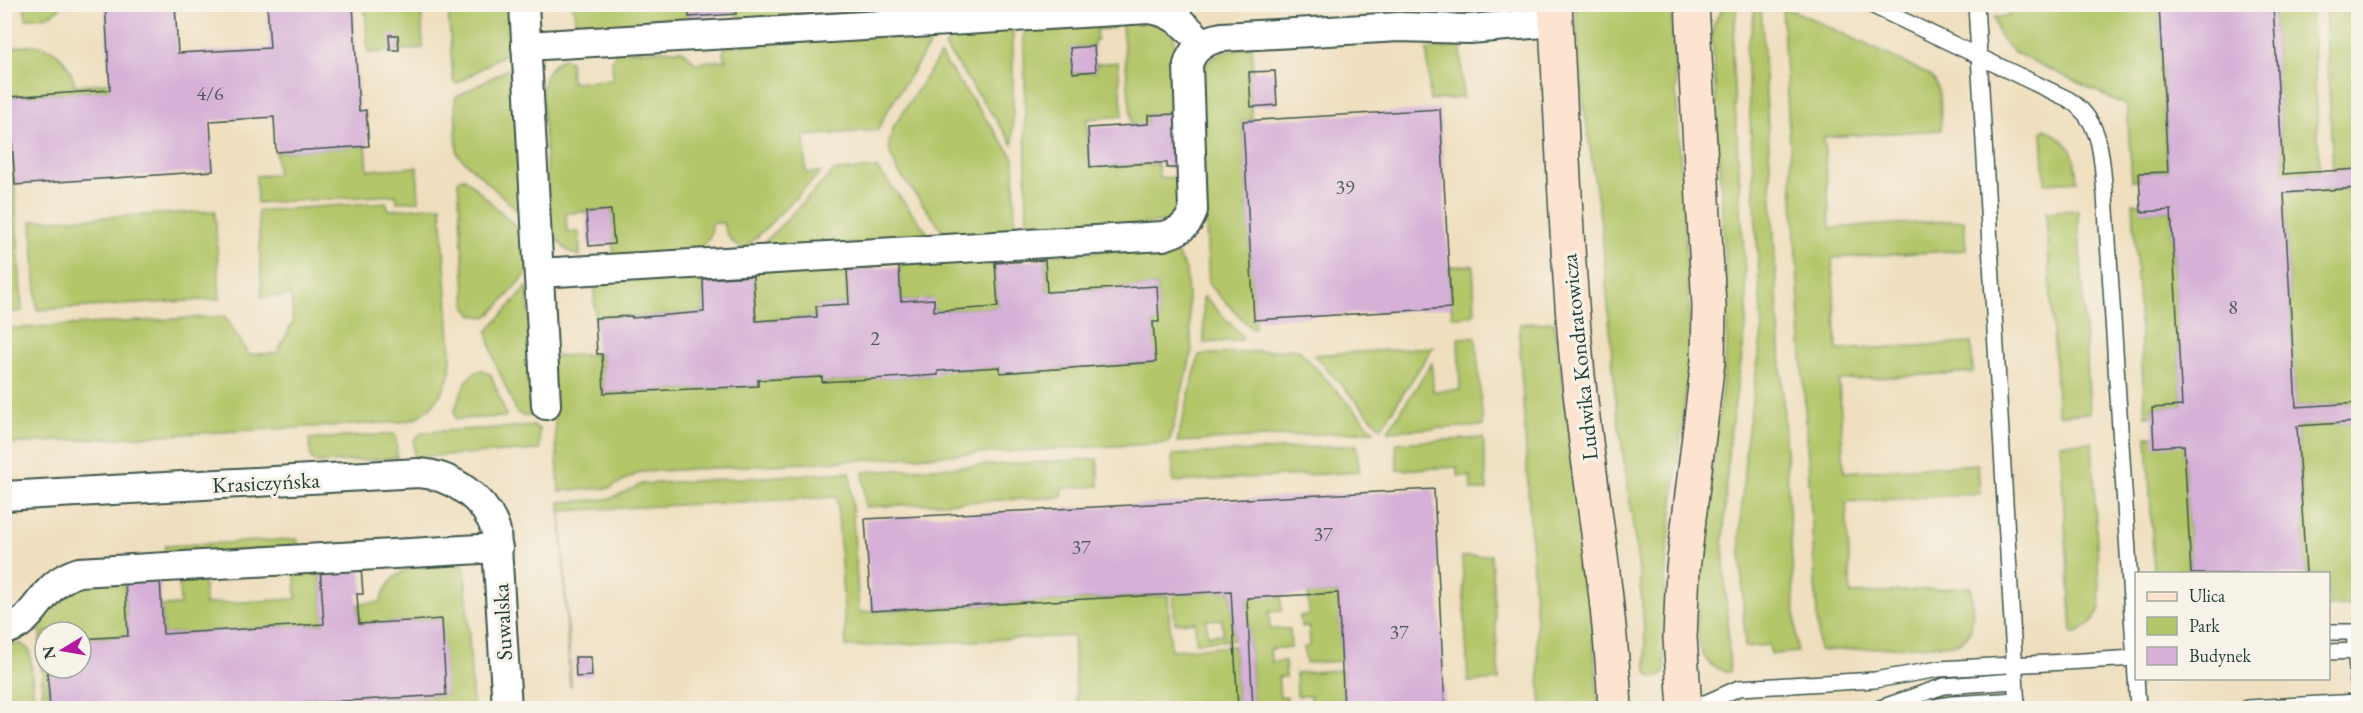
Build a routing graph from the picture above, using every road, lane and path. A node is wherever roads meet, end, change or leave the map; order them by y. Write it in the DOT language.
graph roads {
  1 [pos="524,4"];
  2 [pos="1692,4"];
  3 [pos="1869,4"];
  4 [pos="1976,4"];
  5 [pos="1555,13"];
  6 [pos="1203,44"];
  7 [pos="526,46"];
  8 [pos="1980,57"];
  9 [pos="539,273"];
  10 [pos="546,405"];
  11 [pos="4,496"];
  12 [pos="497,542"];
  13 [pos="4,630"];
  14 [pos="2330,632"];
  15 [pos="2135,642"];
  16 [pos="2358,651"];
  17 [pos="2330,652"];
  18 [pos="2135,657"];
  19 [pos="2014,664"];
  20 [pos="2137,680"];
  21 [pos="2015,681"];
  22 [pos="2358,682"];
  23 [pos="2358,702"];
  24 [pos="2017,704"];
  25 [pos="507,708"];
  26 [pos="1615,708"];
  27 [pos="1685,708"];
  28 [pos="1695,708"];
  29 [pos="1880,708"];
  30 [pos="1928,708"];
  31 [pos="2138,708"];
  32 [pos="2247,708"];
  1 -- 7 [label="street"];
  2 -- 27 [label="main road"];
  3 -- 8 [label="lane"];
  4 -- 8 [label="lane"];
  5 -- 6 [label="street"];
  5 -- 26 [label="main road, Ludwika Kondratowicza"];
  6 -- 7 [label="street"];
  6 -- 9 [label="street"];
  7 -- 9 [label="street"];
  8 -- 15 [label="lane"];
  8 -- 19 [label="lane"];
  9 -- 10 [label="street"];
  11 -- 12 [label="street, Krasiczyńska"];
  12 -- 13 [label="street"];
  12 -- 25 [label="street, Suwalska"];
  14 -- 16 [label="lane"];
  16 -- 17 [label="lane"];
  16 -- 22 [label="lane"];
  18 -- 19 [label="lane"];
  19 -- 21 [label="lane"];
  19 -- 28 [label="lane"];
  20 -- 31 [label="lane"];
  21 -- 24 [label="lane"];
  21 -- 29 [label="lane"];
  23 -- 32 [label="lane"];
  24 -- 30 [label="lane"];
}
